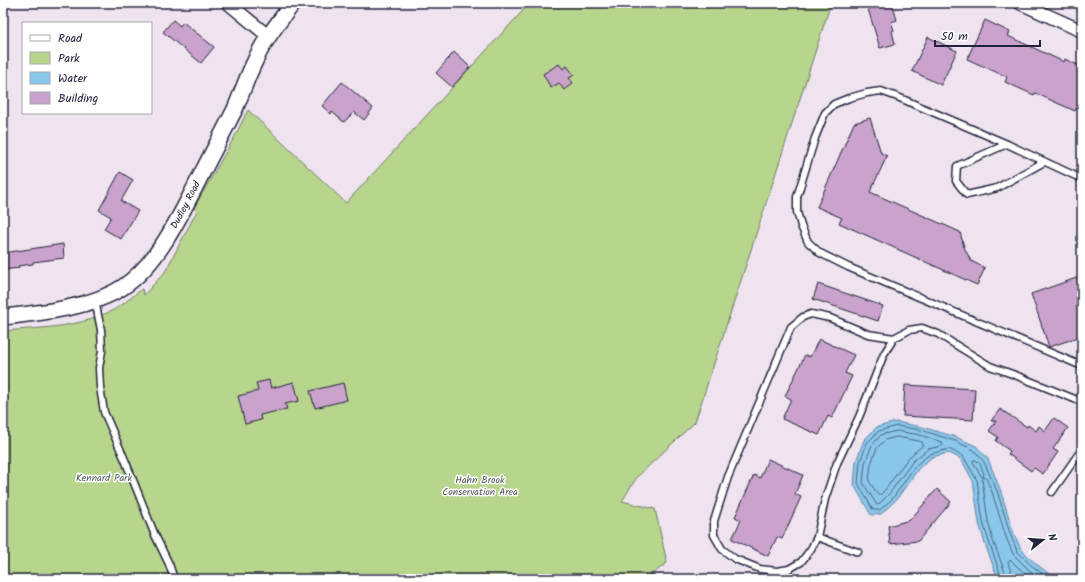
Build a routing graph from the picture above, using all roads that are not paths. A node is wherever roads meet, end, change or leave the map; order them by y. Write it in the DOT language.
graph roads {
  1 [pos="228,3"];
  2 [pos="293,3"];
  3 [pos="1020,3"];
  4 [pos="1082,31"];
  5 [pos="268,36"];
  6 [pos="1007,144"];
  7 [pos="1044,162"];
  8 [pos="1082,179"];
  9 [pos="95,300"];
  10 [pos="3,318"];
  11 [pos="894,338"];
  12 [pos="1082,366"];
  13 [pos="1082,402"];
  14 [pos="1082,449"];
  15 [pos="1052,492"];
  16 [pos="817,537"];
  17 [pos="858,552"];
  18 [pos="172,578"];
  1 -- 5 [label="street"];
  2 -- 5 [label="street, Dudley Road"];
  3 -- 4 [label="street"];
  5 -- 9 [label="street, Dudley Road"];
  6 -- 7 [label="lane"];
  6 -- 7 [label="lane"];
  6 -- 12 [label="lane"];
  7 -- 8 [label="lane"];
  9 -- 10 [label="street, Dudley Road"];
  9 -- 18 [label="lane"];
  11 -- 13 [label="lane"];
  11 -- 16 [label="lane"];
  11 -- 16 [label="lane"];
  14 -- 15 [label="lane"];
  16 -- 17 [label="lane"];
}
